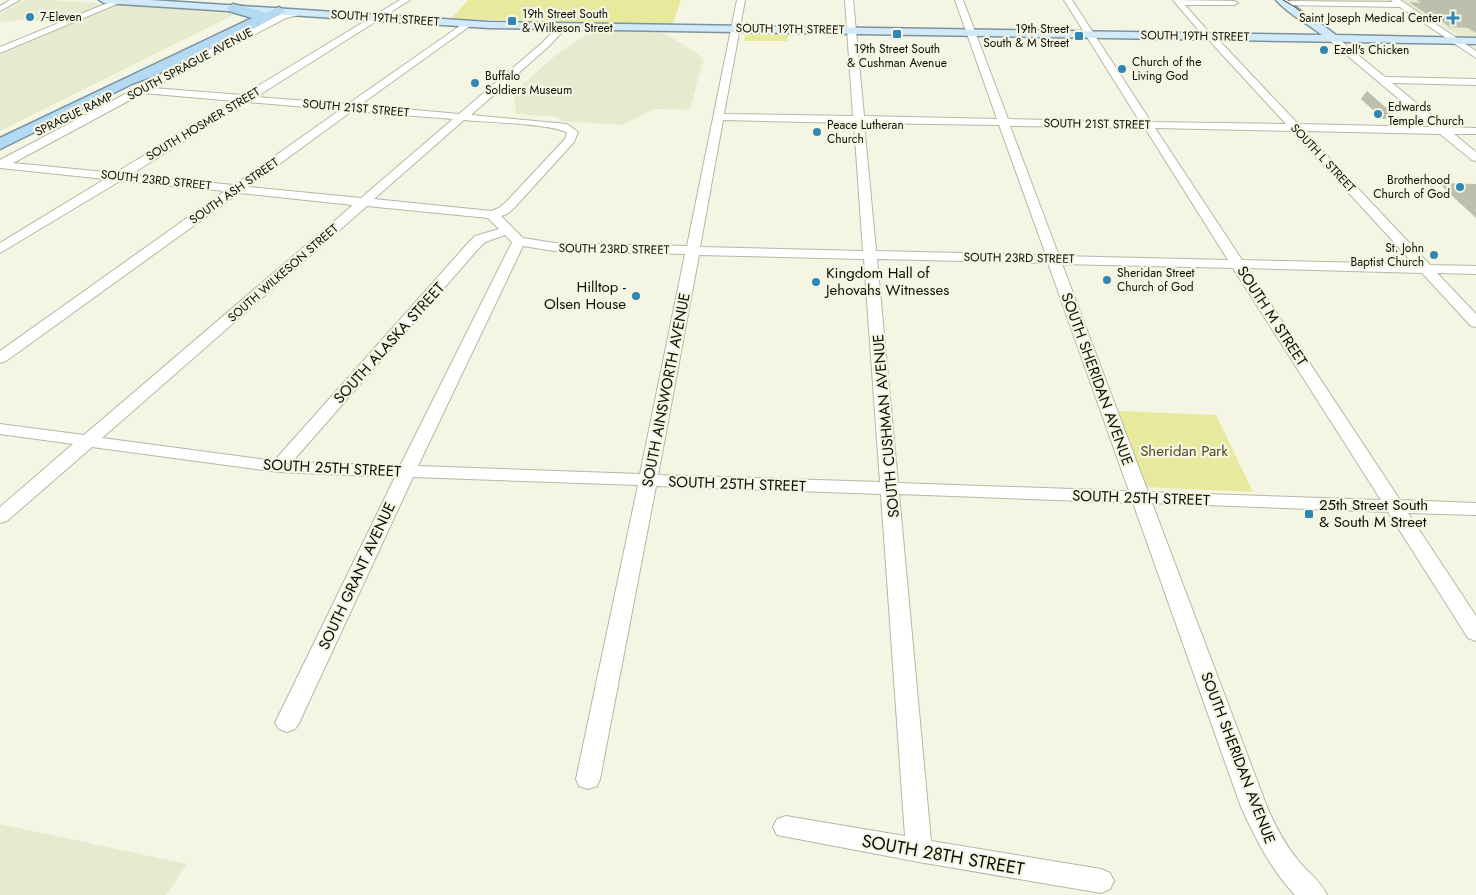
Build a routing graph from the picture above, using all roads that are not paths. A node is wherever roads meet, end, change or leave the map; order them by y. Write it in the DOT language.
graph roads {
  1 [pos="16,0"];
  2 [pos="104,0"];
  3 [pos="406,0"];
  4 [pos="741,0"];
  5 [pos="849,0"];
  6 [pos="958,0"];
  7 [pos="1068,0"];
  8 [pos="120,1"];
  9 [pos="1178,1"];
  10 [pos="1289,2"];
  11 [pos="294,3"];
  12 [pos="1234,3"];
  13 [pos="1400,4"];
  14 [pos="233,8"];
  15 [pos="0,9"];
  16 [pos="279,11"];
  17 [pos="304,13"];
  18 [pos="377,18"];
  19 [pos="253,24"];
  20 [pos="467,24"];
  21 [pos="563,26"];
  22 [pos="736,29"];
  23 [pos="852,30"];
  24 [pos="970,32"];
  25 [pos="1207,33"];
  26 [pos="1090,34"];
  27 [pos="1332,38"];
  28 [pos="1455,40"];
  29 [pos="1476,41"];
  30 [pos="0,50"];
  31 [pos="1476,55"];
  32 [pos="146,74"];
  33 [pos="1382,80"];
  34 [pos="1476,82"];
  35 [pos="142,90"];
  36 [pos="246,99"];
  37 [pos="352,108"];
  38 [pos="719,116"];
  39 [pos="462,117"];
  40 [pos="858,119"];
  41 [pos="1002,122"];
  42 [pos="1146,124"];
  43 [pos="1294,128"];
  44 [pos="1443,130"];
  45 [pos="1476,131"];
  46 [pos="0,144"];
  47 [pos="0,149"];
  48 [pos="1476,158"];
  49 [pos="0,165"];
  50 [pos="118,176"];
  51 [pos="239,188"];
  52 [pos="366,201"];
  53 [pos="492,215"];
  54 [pos="513,235"];
  55 [pos="0,248"];
  56 [pos="694,250"];
  57 [pos="871,255"];
  58 [pos="1054,259"];
  59 [pos="1238,264"];
  60 [pos="1426,268"];
  61 [pos="1476,270"];
  62 [pos="1476,323"];
  63 [pos="0,358"];
  64 [pos="0,429"];
  65 [pos="88,442"];
  66 [pos="278,467"];
  67 [pos="406,472"];
  68 [pos="648,481"];
  69 [pos="891,489"];
  70 [pos="1140,498"];
  71 [pos="1394,506"];
  72 [pos="1476,509"];
  73 [pos="0,517"];
  74 [pos="1476,633"];
  75 [pos="287,723"];
  76 [pos="588,779"];
  77 [pos="786,827"];
  78 [pos="919,851"];
  79 [pos="1101,881"];
  80 [pos="1309,891"];
  1 -- 15 [label="street"];
  2 -- 8 [label="main road, SOUTH 19TH STREET"];
  3 -- 18 [label="street, SOUTH HOSMER STREET"];
  4 -- 22 [label="street, SOUTH AINSWORTH AVENUE"];
  5 -- 23 [label="street, SOUTH CUSHMAN AVENUE"];
  6 -- 24 [label="street, SOUTH SHERIDAN AVENUE"];
  7 -- 26 [label="street, SOUTH M STREET"];
  8 -- 14 [label="main road, SOUTH 19TH STREET"];
  8 -- 30 [label="street"];
  9 -- 12 [label="street"];
  9 -- 25 [label="street, SOUTH L STREET"];
  10 -- 13 [label="street"];
  10 -- 27 [label="main road"];
  11 -- 16 [label="main road"];
  13 -- 28 [label="street"];
  14 -- 16 [label="main road, SOUTH 19TH STREET"];
  14 -- 19 [label="highway"];
  16 -- 17 [label="main road, SOUTH 19TH STREET"];
  16 -- 19 [label="highway, SPRAGUE RAMP"];
  17 -- 18 [label="main road, SOUTH 19TH STREET"];
  17 -- 35 [label="street, SOUTH SPRAGUE AVENUE"];
  18 -- 20 [label="main road, SOUTH 19TH STREET"];
  18 -- 36 [label="street, SOUTH HOSMER STREET"];
  19 -- 32 [label="highway, SPRAGUE RAMP"];
  20 -- 21 [label="main road, SOUTH 19TH STREET"];
  20 -- 37 [label="street, SOUTH ASH STREET"];
  21 -- 22 [label="main road, SOUTH 19TH STREET"];
  21 -- 39 [label="street, SOUTH WILKESON STREET"];
  22 -- 23 [label="main road, SOUTH 19TH STREET"];
  22 -- 38 [label="street, SOUTH AINSWORTH AVENUE"];
  23 -- 24 [label="main road, SOUTH 19TH STREET"];
  23 -- 40 [label="street, SOUTH CUSHMAN AVENUE"];
  24 -- 26 [label="main road, SOUTH 19TH STREET"];
  24 -- 41 [label="street, SOUTH SHERIDAN AVENUE"];
  25 -- 26 [label="main road, SOUTH 19TH STREET"];
  25 -- 27 [label="main road, SOUTH 19TH STREET"];
  25 -- 43 [label="street, SOUTH L STREET"];
  26 -- 42 [label="street, SOUTH M STREET"];
  27 -- 28 [label="main road, SOUTH 19TH STREET"];
  27 -- 33 [label="street"];
  28 -- 29 [label="main road, SOUTH 19TH STREET"];
  28 -- 31 [label="street"];
  32 -- 46 [label="highway, SPRAGUE RAMP"];
  32 -- 47 [label="highway, SPRAGUE RAMP"];
  33 -- 34 [label="street"];
  33 -- 44 [label="street"];
  35 -- 36 [label="street, SOUTH 21ST STREET"];
  35 -- 49 [label="street, SOUTH SPRAGUE AVENUE"];
  36 -- 37 [label="street, SOUTH 21ST STREET"];
  36 -- 50 [label="street, SOUTH HOSMER STREET"];
  37 -- 39 [label="street, SOUTH 21ST STREET"];
  37 -- 51 [label="street, SOUTH ASH STREET"];
  38 -- 40 [label="street, SOUTH 21ST STREET"];
  38 -- 56 [label="street, SOUTH AINSWORTH AVENUE"];
  39 -- 52 [label="street, SOUTH WILKESON STREET"];
  39 -- 53 [label="street, SOUTH 21ST STREET"];
  40 -- 41 [label="street, SOUTH 21ST STREET"];
  40 -- 57 [label="street, SOUTH CUSHMAN AVENUE"];
  41 -- 42 [label="street, SOUTH 21ST STREET"];
  41 -- 58 [label="street, SOUTH SHERIDAN AVENUE"];
  42 -- 43 [label="street, SOUTH 21ST STREET"];
  42 -- 59 [label="street, SOUTH M STREET"];
  43 -- 44 [label="street, SOUTH 21ST STREET"];
  43 -- 60 [label="street, SOUTH L STREET"];
  44 -- 45 [label="street, SOUTH 21ST STREET"];
  44 -- 48 [label="street"];
  49 -- 50 [label="street, SOUTH 23RD STREET"];
  50 -- 51 [label="street, SOUTH 23RD STREET"];
  50 -- 55 [label="street, SOUTH HOSMER STREET"];
  51 -- 52 [label="street, SOUTH 23RD STREET"];
  51 -- 63 [label="street, SOUTH ASH STREET"];
  52 -- 53 [label="street, SOUTH 23RD STREET"];
  52 -- 65 [label="street, SOUTH WILKESON STREET"];
  53 -- 54 [label="street"];
  54 -- 56 [label="street, SOUTH 23RD STREET"];
  54 -- 66 [label="street, SOUTH ALASKA STREET"];
  54 -- 67 [label="street, SOUTH GRANT AVENUE"];
  56 -- 57 [label="street, SOUTH 23RD STREET"];
  56 -- 68 [label="street, SOUTH AINSWORTH AVENUE"];
  57 -- 58 [label="street, SOUTH 23RD STREET"];
  57 -- 69 [label="street, SOUTH CUSHMAN AVENUE"];
  58 -- 59 [label="street, SOUTH 23RD STREET"];
  58 -- 70 [label="street, SOUTH SHERIDAN AVENUE"];
  59 -- 60 [label="street, SOUTH 23RD STREET"];
  59 -- 71 [label="street, SOUTH M STREET"];
  60 -- 61 [label="street, SOUTH 23RD STREET"];
  60 -- 62 [label="street, SOUTH L STREET"];
  64 -- 65 [label="street, SOUTH 25TH STREET"];
  65 -- 66 [label="street, SOUTH 25TH STREET"];
  65 -- 73 [label="street, SOUTH WILKESON STREET"];
  66 -- 67 [label="street, SOUTH 25TH STREET"];
  67 -- 68 [label="street, SOUTH 25TH STREET"];
  67 -- 75 [label="street, SOUTH GRANT AVENUE"];
  68 -- 69 [label="street, SOUTH 25TH STREET"];
  68 -- 76 [label="street, SOUTH AINSWORTH AVENUE"];
  69 -- 70 [label="street, SOUTH 25TH STREET"];
  69 -- 78 [label="street, SOUTH CUSHMAN AVENUE"];
  70 -- 71 [label="street, SOUTH 25TH STREET"];
  70 -- 80 [label="street, SOUTH SHERIDAN AVENUE"];
  71 -- 72 [label="street, SOUTH 25TH STREET"];
  71 -- 74 [label="street, SOUTH M STREET"];
  77 -- 78 [label="street, SOUTH 28TH STREET"];
  78 -- 79 [label="street, SOUTH 28TH STREET"];
}
